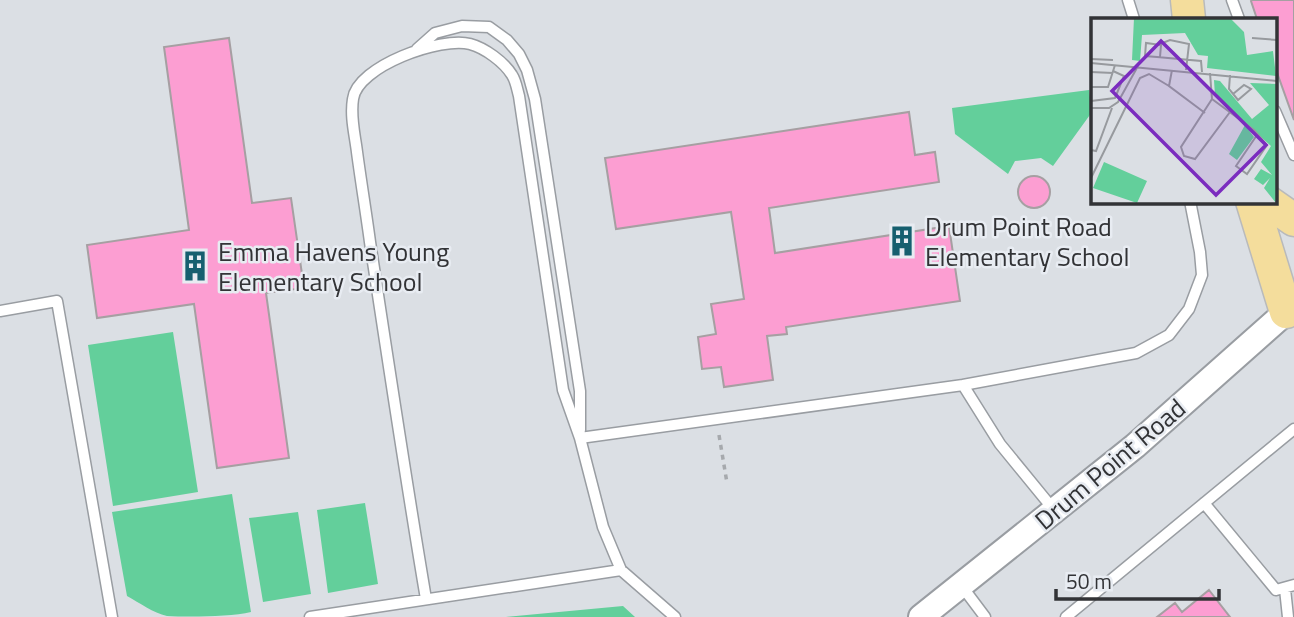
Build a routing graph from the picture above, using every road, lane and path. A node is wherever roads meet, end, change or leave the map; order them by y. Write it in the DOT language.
graph roads {
  1 [pos="1128,0"];
  2 [pos="1187,0"];
  3 [pos="1232,0"];
  4 [pos="1134,18"];
  5 [pos="1189,18"];
  6 [pos="1239,18"];
  7 [pos="413,52"];
  8 [pos="1276,113"];
  9 [pos="1294,155"];
  10 [pos="545,167"];
  11 [pos="530,169"];
  12 [pos="1191,203"];
  13 [pos="1253,203"];
  14 [pos="1269,203"];
  15 [pos="1294,220"];
  16 [pos="1290,309"];
  17 [pos="0,311"];
  18 [pos="963,385"];
  19 [pos="716,419"];
  20 [pos="1294,429"];
  21 [pos="580,438"];
  22 [pos="727,484"];
  23 [pos="1204,503"];
  24 [pos="1054,510"];
  25 [pos="621,570"];
  26 [pos="961,585"];
  27 [pos="1289,587"];
  28 [pos="426,600"];
  29 [pos="112,617"];
  30 [pos="310,617"];
  31 [pos="675,617"];
  32 [pos="921,617"];
  33 [pos="985,617"];
  34 [pos="1066,617"];
  35 [pos="1288,617"];
  1 -- 4 [label="lane"];
  2 -- 5 [label="main road"];
  3 -- 6 [label="lane"];
  7 -- 10 [label="lane"];
  7 -- 11 [label="lane"];
  7 -- 28 [label="lane"];
  8 -- 9 [label="lane"];
  10 -- 11 [label="lane"];
  10 -- 21 [label="lane"];
  11 -- 21 [label="lane"];
  12 -- 18 [label="lane"];
  13 -- 16 [label="main road"];
  14 -- 15 [label="main road"];
  16 -- 24 [label="street, Drum Point Road"];
  17 -- 29 [label="lane"];
  18 -- 19 [label="lane"];
  18 -- 24 [label="lane"];
  19 -- 21 [label="lane"];
  19 -- 22 [label="path"];
  20 -- 23 [label="lane"];
  21 -- 25 [label="lane"];
  23 -- 27 [label="lane"];
  23 -- 34 [label="lane"];
  24 -- 26 [label="street, Drum Point Road"];
  25 -- 28 [label="lane"];
  25 -- 31 [label="lane"];
  26 -- 32 [label="street, Drum Point Road"];
  26 -- 33 [label="lane"];
  27 -- 35 [label="lane"];
  28 -- 30 [label="lane"];
}
